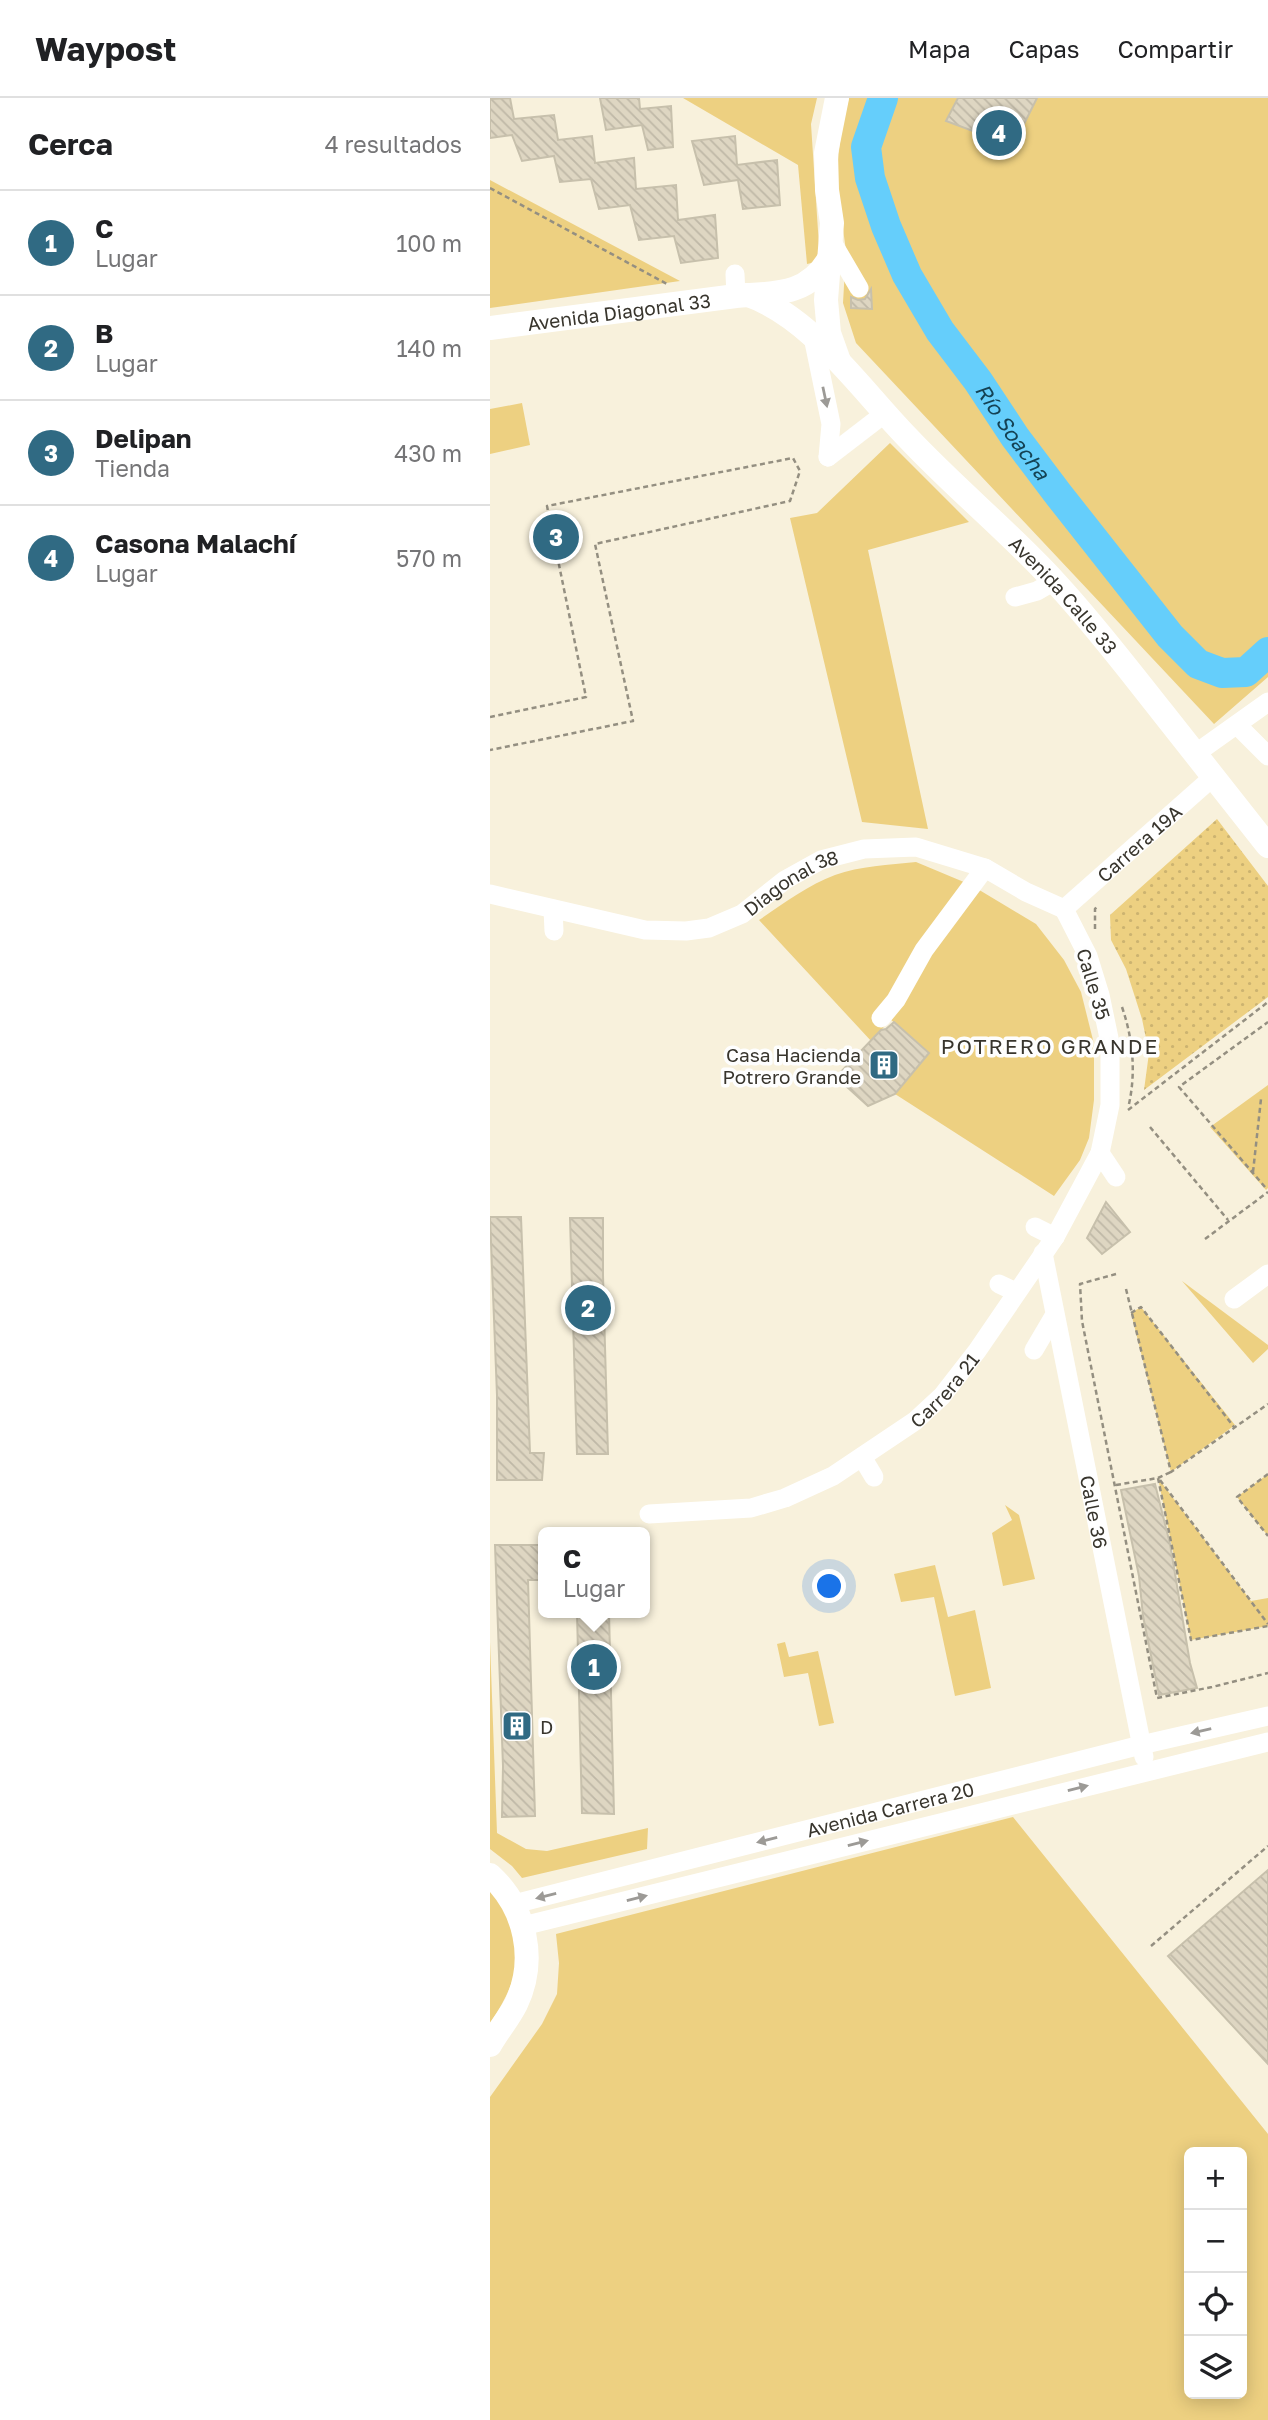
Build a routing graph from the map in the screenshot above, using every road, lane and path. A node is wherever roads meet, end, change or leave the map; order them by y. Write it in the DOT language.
graph roads {
  1 [pos="837,98"];
  2 [pos="490,188"];
  3 [pos="830,251"];
  4 [pos="670,286"];
  5 [pos="740,288"];
  6 [pos="859,288"];
  7 [pos="490,328"];
  8 [pos="813,337"];
  9 [pos="839,362"];
  10 [pos="884,414"];
  11 [pos="1054,581"];
  12 [pos="1015,597"];
  13 [pos="1268,702"];
  14 [pos="490,717"];
  15 [pos="1237,724"];
  16 [pos="490,750"];
  17 [pos="1195,754"];
  18 [pos="1268,756"];
  19 [pos="1213,777"];
  20 [pos="1268,846"];
  21 [pos="985,868"];
  22 [pos="490,894"];
  23 [pos="514,901"];
  24 [pos="1099,901"];
  25 [pos="490,903"];
  26 [pos="553,909"];
  27 [pos="1065,909"];
  28 [pos="554,931"];
  29 [pos="1096,934"];
  30 [pos="1268,1002"];
  31 [pos="1121,1005"];
  32 [pos="881,1018"];
  33 [pos="1268,1022"];
  34 [pos="1261,1099"];
  35 [pos="1119,1107"];
  36 [pos="1125,1121"];
  37 [pos="1150,1127"];
  38 [pos="1100,1153"];
  39 [pos="1253,1174"];
  40 [pos="1116,1177"];
  41 [pos="1265,1187"];
  42 [pos="1268,1192"];
  43 [pos="1228,1220"];
  44 [pos="1035,1227"];
  45 [pos="1055,1237"];
  46 [pos="1205,1239"];
  47 [pos="1043,1254"];
  48 [pos="1116,1274"];
  49 [pos="1268,1274"];
  50 [pos="1126,1289"];
  51 [pos="1234,1299"];
  52 [pos="1131,1313"];
  53 [pos="1054,1316"];
  54 [pos="1034,1350"];
  55 [pos="1268,1404"];
  56 [pos="1234,1427"];
  57 [pos="862,1457"];
  58 [pos="1171,1472"];
  59 [pos="1268,1474"];
  60 [pos="874,1477"];
  61 [pos="1158,1478"];
  62 [pos="1115,1485"];
  63 [pos="649,1514"];
  64 [pos="1268,1535"];
  65 [pos="1268,1625"];
  66 [pos="1268,1672"];
  67 [pos="1268,1716"];
  68 [pos="1268,1742"];
  69 [pos="1141,1745"];
  70 [pos="1147,1771"];
  71 [pos="1268,1846"];
  72 [pos="490,1875"];
  73 [pos="519,1915"];
  74 [pos="1151,1946"];
  75 [pos="493,2036"];
  1 -- 3 [label="main road"];
  2 -- 4 [label="path"];
  3 -- 5 [label="main road, Avenida Diagonal 33"];
  3 -- 6 [label="street"];
  3 -- 9 [label="main road"];
  5 -- 7 [label="main road, Avenida Diagonal 33"];
  5 -- 8 [label="main road, Avenida Calle 33"];
  8 -- 9 [label="main road, Avenida Calle 33"];
  8 -- 10 [label="street, one-way"];
  9 -- 10 [label="main road, Avenida Calle 33"];
  10 -- 11 [label="main road, Avenida Calle 33"];
  11 -- 12 [label="street"];
  11 -- 17 [label="main road, Avenida Calle 33"];
  13 -- 15 [label="street"];
  14 -- 16 [label="path"];
  15 -- 17 [label="street"];
  15 -- 18 [label="street"];
  17 -- 19 [label="main road, Avenida Calle 33"];
  19 -- 20 [label="main road, Avenida Calle 33"];
  19 -- 27 [label="street, Carrera 19A"];
  21 -- 26 [label="street, Diagonal 38"];
  21 -- 27 [label="street, Diagonal 38"];
  21 -- 32 [label="street"];
  22 -- 23 [label="street, Diagonal 38"];
  23 -- 25 [label="street, Diagonal 38"];
  23 -- 26 [label="street, Diagonal 38"];
  24 -- 29 [label="path"];
  26 -- 28 [label="street"];
  27 -- 35 [label="street, Calle 35"];
  30 -- 35 [label="path"];
  31 -- 35 [label="path"];
  33 -- 39 [label="path"];
  34 -- 39 [label="path"];
  35 -- 36 [label="path"];
  35 -- 38 [label="street, Carrera 21"];
  37 -- 43 [label="path"];
  38 -- 40 [label="street"];
  38 -- 45 [label="street, Carrera 21"];
  39 -- 41 [label="path"];
  42 -- 46 [label="path"];
  44 -- 45 [label="street"];
  45 -- 47 [label="street, Carrera 21"];
  47 -- 53 [label="street, Calle 36"];
  47 -- 57 [label="street, Carrera 21"];
  48 -- 62 [label="path"];
  49 -- 51 [label="street"];
  50 -- 52 [label="path"];
  52 -- 56 [label="path"];
  52 -- 58 [label="path"];
  53 -- 54 [label="street"];
  53 -- 69 [label="street, Calle 36"];
  55 -- 56 [label="path"];
  56 -- 58 [label="path"];
  57 -- 60 [label="street"];
  57 -- 63 [label="street, Carrera 21"];
  58 -- 61 [label="path"];
  59 -- 64 [label="path"];
  61 -- 62 [label="path"];
  61 -- 65 [label="path"];
  61 -- 65 [label="path"];
  62 -- 66 [label="path"];
  67 -- 69 [label="street, Avenida Carrera 20, one-way"];
  68 -- 70 [label="street, Avenida Carrera 20"];
  69 -- 70 [label="street, Calle 36"];
  69 -- 73 [label="street, Avenida Carrera 20, one-way"];
  73 -- 70 [label="street, Avenida Carrera 20, one-way"];
  71 -- 74 [label="path"];
  72 -- 73 [label="main road"];
  73 -- 75 [label="main road"];
}
